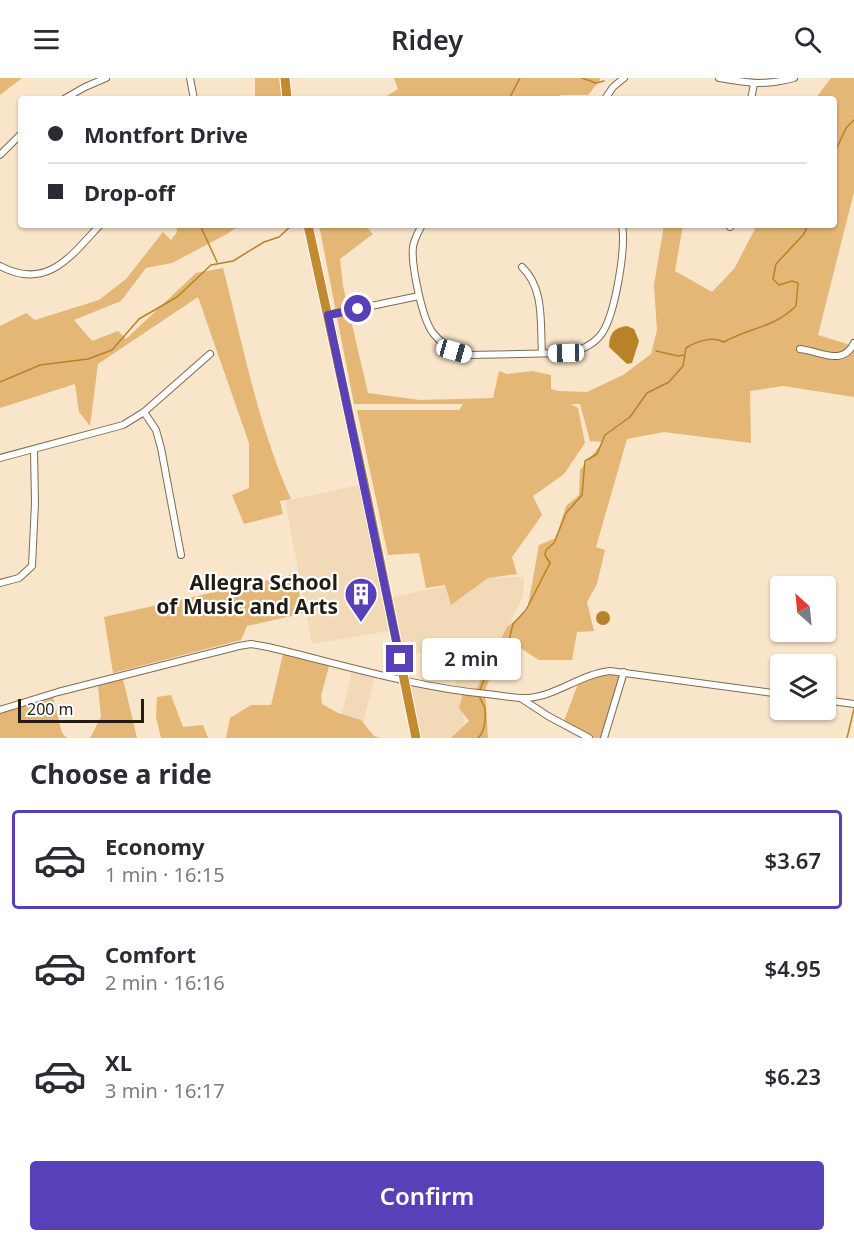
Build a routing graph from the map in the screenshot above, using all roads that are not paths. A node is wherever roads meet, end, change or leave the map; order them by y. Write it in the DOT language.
graph roads {
  1 [pos="106,78"];
  2 [pos="190,78"];
  3 [pos="285,78"];
  4 [pos="624,78"];
  5 [pos="719,78"];
  6 [pos="794,78"];
  7 [pos="753,84"];
  8 [pos="70,96"];
  9 [pos="193,96"];
  10 [pos="287,96"];
  11 [pos="607,96"];
  12 [pos="751,96"];
  13 [pos="18,137"];
  14 [pos="0,155"];
  15 [pos="97,228"];
  16 [pos="309,228"];
  17 [pos="422,228"];
  18 [pos="622,228"];
  19 [pos="0,266"];
  20 [pos="522,267"];
  21 [pos="419,296"];
  22 [pos="328,315"];
  23 [pos="854,342"];
  24 [pos="800,349"];
  25 [pos="542,353"];
  26 [pos="210,354"];
  27 [pos="144,412"];
  28 [pos="34,450"];
  29 [pos="0,458"];
  30 [pos="181,555"];
  31 [pos="0,583"];
  32 [pos="624,672"];
  33 [pos="404,680"];
  34 [pos="770,693"];
  35 [pos="522,698"];
  36 [pos="836,702"];
  37 [pos="854,704"];
  38 [pos="0,710"];
  39 [pos="416,738"];
  40 [pos="589,738"];
  41 [pos="604,738"];
  1 -- 8 [label="street"];
  2 -- 9 [label="street"];
  3 -- 10 [label="highway"];
  4 -- 11 [label="street"];
  5 -- 7 [label="street"];
  6 -- 7 [label="street"];
  7 -- 12 [label="street"];
  13 -- 14 [label="street"];
  15 -- 19 [label="street"];
  16 -- 22 [label="highway"];
  17 -- 21 [label="street"];
  18 -- 25 [label="street"];
  20 -- 25 [label="street"];
  21 -- 22 [label="street"];
  21 -- 25 [label="street"];
  22 -- 33 [label="highway"];
  23 -- 24 [label="street"];
  26 -- 27 [label="street"];
  27 -- 28 [label="street"];
  27 -- 30 [label="street"];
  28 -- 29 [label="street"];
  28 -- 31 [label="street"];
  32 -- 34 [label="street"];
  32 -- 35 [label="street"];
  32 -- 41 [label="street"];
  33 -- 35 [label="street"];
  33 -- 38 [label="street"];
  33 -- 39 [label="highway"];
  35 -- 40 [label="street"];
  36 -- 37 [label="street"];
}
